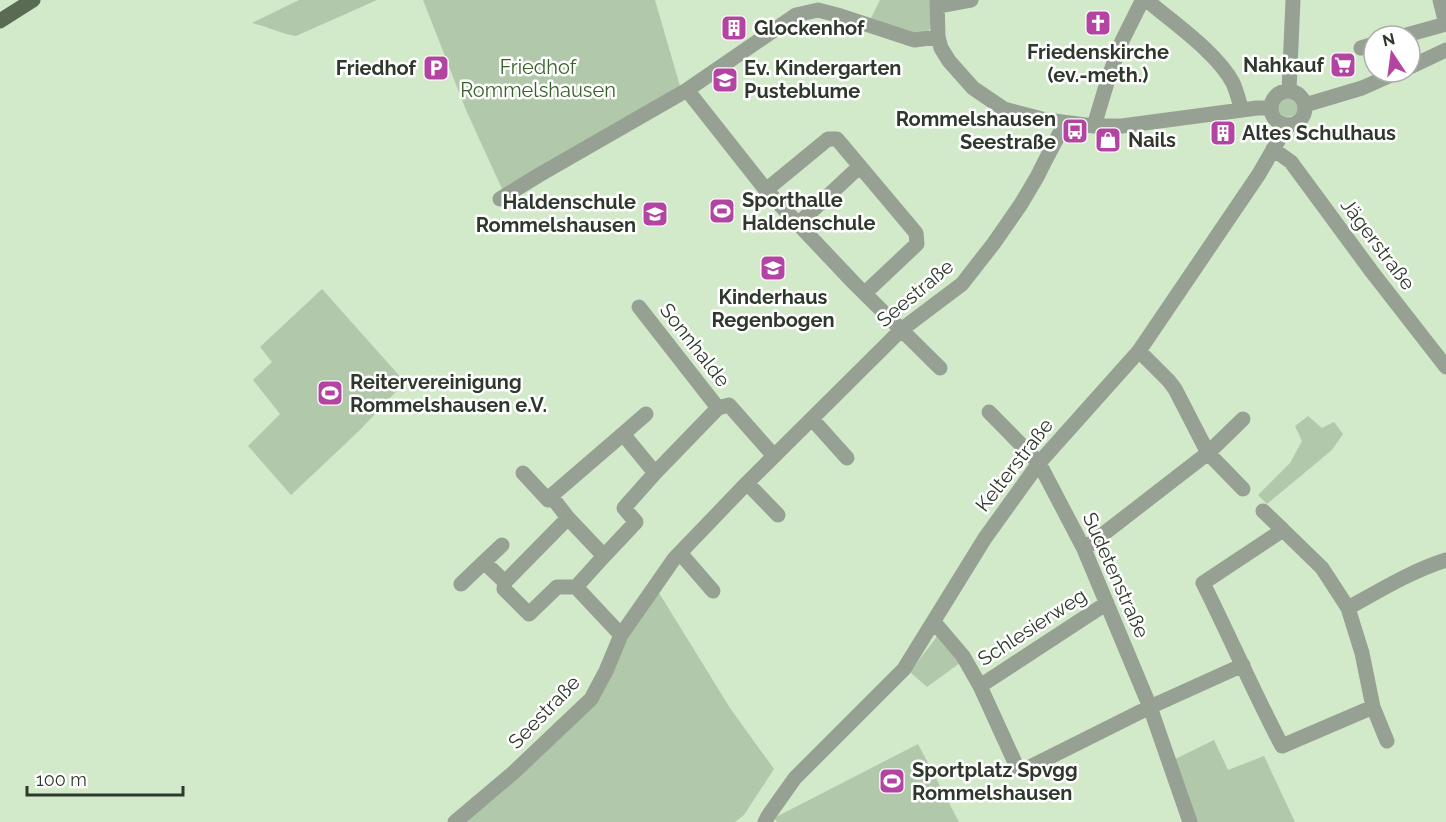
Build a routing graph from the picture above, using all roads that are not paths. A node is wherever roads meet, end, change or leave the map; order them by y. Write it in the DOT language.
graph roads {
  1 [pos="33,0"];
  2 [pos="971,0"];
  3 [pos="1293,0"];
  4 [pos="1440,0"];
  5 [pos="938,3"];
  6 [pos="0,21"];
  7 [pos="1446,24"];
  8 [pos="1422,31"];
  9 [pos="938,36"];
  10 [pos="1446,50"];
  11 [pos="1422,61"];
  12 [pos="1371,84"];
  13 [pos="687,90"];
  14 [pos="1289,91"];
  15 [pos="1305,105"];
  16 [pos="1271,108"];
  17 [pos="1242,110"];
  18 [pos="1065,123"];
  19 [pos="1284,124"];
  20 [pos="1094,126"];
  21 [pos="1273,150"];
  22 [pos="860,166"];
  23 [pos="766,190"];
  24 [pos="500,199"];
  25 [pos="798,224"];
  26 [pos="865,293"];
  27 [pos="639,307"];
  28 [pos="901,330"];
  29 [pos="1139,351"];
  30 [pos="1445,364"];
  31 [pos="940,368"];
  32 [pos="718,408"];
  33 [pos="989,412"];
  34 [pos="646,414"];
  35 [pos="812,419"];
  36 [pos="1243,419"];
  37 [pos="623,434"];
  38 [pos="1208,453"];
  39 [pos="774,456"];
  40 [pos="847,458"];
  41 [pos="1040,463"];
  42 [pos="523,473"];
  43 [pos="655,473"];
  44 [pos="747,483"];
  45 [pos="1243,489"];
  46 [pos="551,496"];
  47 [pos="1263,511"];
  48 [pos="778,515"];
  49 [pos="568,518"];
  50 [pos="1283,530"];
  51 [pos="502,545"];
  52 [pos="1084,549"];
  53 [pos="680,553"];
  54 [pos="604,556"];
  55 [pos="1446,560"];
  56 [pos="484,562"];
  57 [pos="505,582"];
  58 [pos="461,584"];
  59 [pos="576,587"];
  60 [pos="713,591"];
  61 [pos="1107,603"];
  62 [pos="1347,609"];
  63 [pos="934,622"];
  64 [pos="621,634"];
  65 [pos="1243,665"];
  66 [pos="980,686"];
  67 [pos="1150,706"];
  68 [pos="1373,708"];
  69 [pos="1387,741"];
  70 [pos="455,822"];
  71 [pos="765,822"];
  72 [pos="1190,822"];
  1 -- 6 [label="main road"];
  2 -- 5 [label="street"];
  3 -- 14 [label="street"];
  4 -- 7 [label="street"];
  5 -- 9 [label="street"];
  7 -- 8 [label="street"];
  9 -- 13 [label="street"];
  9 -- 18 [label="street"];
  10 -- 11 [label="street"];
  12 -- 15 [label="street"];
  13 -- 23 [label="street"];
  13 -- 24 [label="street"];
  14 -- 15 [label="street"];
  14 -- 16 [label="street"];
  15 -- 19 [label="street"];
  16 -- 17 [label="street"];
  16 -- 19 [label="street"];
  17 -- 20 [label="street"];
  17 -- 20 [label="street"];
  18 -- 20 [label="street"];
  18 -- 28 [label="street, Seestraße"];
  19 -- 21 [label="street, Kelterstraße"];
  21 -- 29 [label="street, Kelterstraße"];
  21 -- 30 [label="street, Jägerstraße"];
  22 -- 23 [label="street"];
  22 -- 25 [label="street"];
  22 -- 26 [label="street"];
  23 -- 25 [label="street"];
  25 -- 26 [label="street"];
  26 -- 28 [label="street"];
  27 -- 32 [label="street, Sonnhalde"];
  28 -- 31 [label="street"];
  28 -- 35 [label="street, Seestraße"];
  29 -- 38 [label="street"];
  29 -- 41 [label="street, Kelterstraße"];
  32 -- 39 [label="street, Sonnhalde"];
  32 -- 43 [label="street, Sonnhalde"];
  33 -- 41 [label="street, Sudetenstraße"];
  34 -- 37 [label="street"];
  35 -- 39 [label="street, Seestraße"];
  35 -- 40 [label="street"];
  36 -- 38 [label="street"];
  37 -- 43 [label="street"];
  37 -- 46 [label="street"];
  38 -- 45 [label="street"];
  38 -- 52 [label="street"];
  39 -- 44 [label="street, Seestraße"];
  41 -- 52 [label="street, Sudetenstraße"];
  41 -- 63 [label="street, Kelterstraße"];
  42 -- 46 [label="street"];
  43 -- 54 [label="street, Sonnhalde"];
  44 -- 48 [label="street"];
  44 -- 53 [label="street, Seestraße"];
  46 -- 49 [label="street"];
  47 -- 50 [label="street"];
  49 -- 54 [label="street"];
  49 -- 57 [label="street"];
  50 -- 62 [label="street"];
  50 -- 65 [label="street"];
  51 -- 56 [label="street"];
  52 -- 61 [label="street, Sudetenstraße"];
  53 -- 60 [label="street"];
  53 -- 64 [label="street, Seestraße"];
  54 -- 59 [label="street"];
  55 -- 62 [label="street"];
  56 -- 57 [label="street"];
  56 -- 58 [label="street"];
  57 -- 59 [label="street"];
  59 -- 64 [label="street"];
  61 -- 66 [label="street, Schlesierweg"];
  61 -- 67 [label="street, Sudetenstraße"];
  62 -- 68 [label="street"];
  63 -- 66 [label="street"];
  63 -- 71 [label="street, Kelterstraße"];
  64 -- 70 [label="street, Seestraße"];
  65 -- 67 [label="street"];
  65 -- 68 [label="street"];
  66 -- 67 [label="street"];
  67 -- 72 [label="street, Sudetenstraße"];
  68 -- 69 [label="street"];
}
